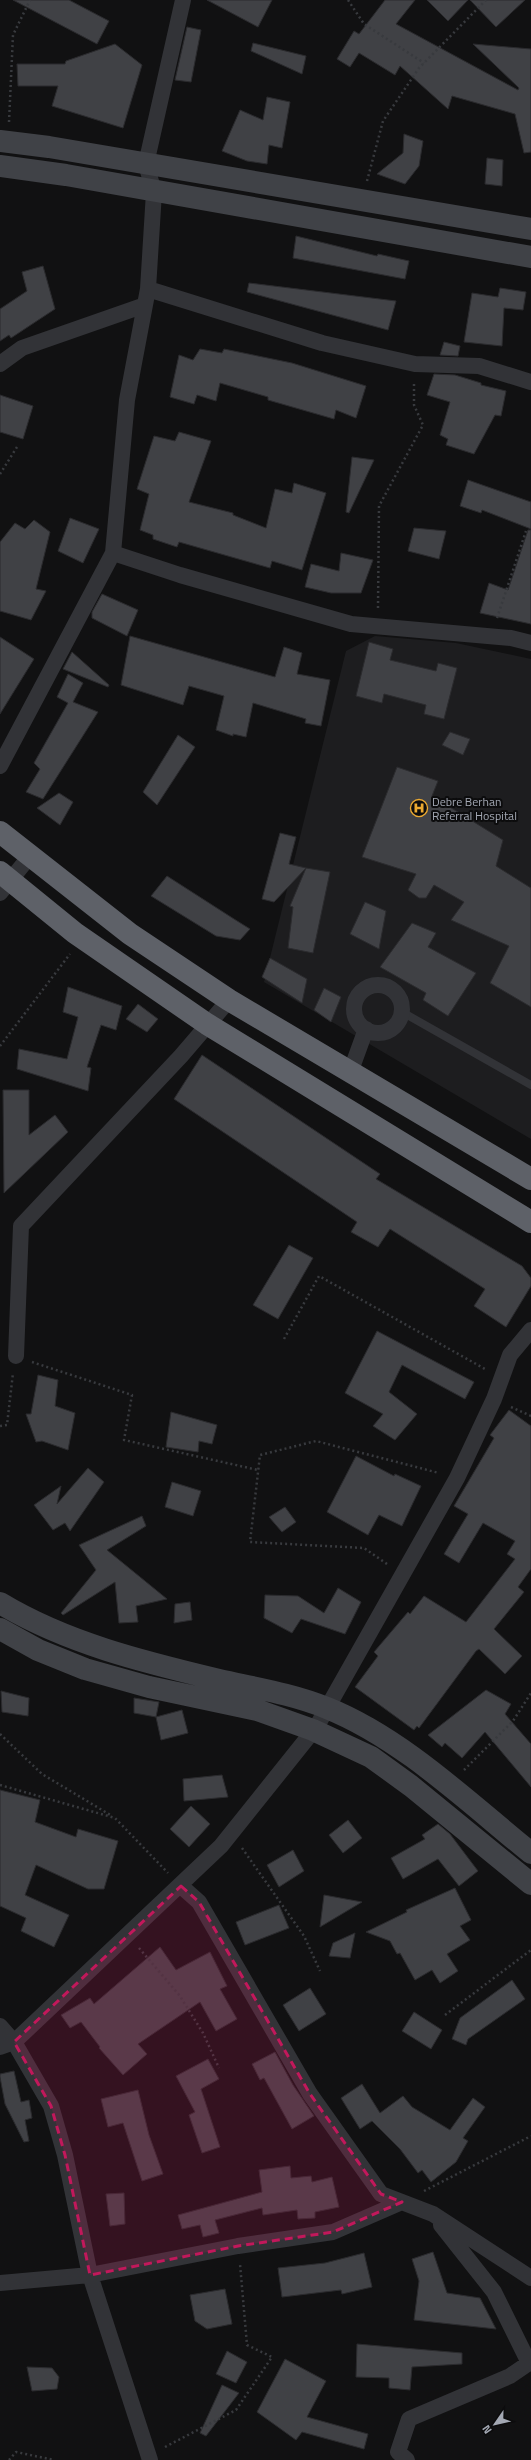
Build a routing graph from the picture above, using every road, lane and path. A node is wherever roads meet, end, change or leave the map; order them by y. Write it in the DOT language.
graph roads {
  1 [pos="30,0"];
  2 [pos="183,0"];
  3 [pos="348,0"];
  4 [pos="486,0"];
  5 [pos="424,63"];
  6 [pos="4,142"];
  7 [pos="146,164"];
  8 [pos="0,166"];
  9 [pos="154,192"];
  10 [pos="362,201"];
  11 [pos="531,229"];
  12 [pos="531,258"];
  13 [pos="148,289"];
  14 [pos="145,305"];
  15 [pos="0,364"];
  16 [pos="415,364"];
  17 [pos="531,382"];
  18 [pos="17,447"];
  19 [pos="0,474"];
  20 [pos="526,531"];
  21 [pos="114,553"];
  22 [pos="378,626"];
  23 [pos="491,636"];
  24 [pos="531,643"];
  25 [pos="0,766"];
  26 [pos="0,832"];
  27 [pos="30,856"];
  28 [pos="3,882"];
  29 [pos="83,938"];
  30 [pos="229,1000"];
  31 [pos="402,1012"];
  32 [pos="207,1024"];
  33 [pos="366,1029"];
  34 [pos="0,1046"];
  35 [pos="350,1073"];
  36 [pos="531,1085"];
  37 [pos="531,1179"];
  38 [pos="531,1222"];
  39 [pos="531,1330"];
  40 [pos="284,1339"];
  41 [pos="16,1353"];
  42 [pos="502,1378"];
  43 [pos="494,1399"];
  44 [pos="531,1416"];
  45 [pos="0,1426"];
  46 [pos="258,1470"];
  47 [pos="457,1478"];
  48 [pos="402,1575"];
  49 [pos="0,1603"];
  50 [pos="0,1629"];
  51 [pos="531,1693"];
  52 [pos="327,1708"];
  53 [pos="314,1730"];
  54 [pos="0,1734"];
  55 [pos="0,1785"];
  56 [pos="449,1787"];
  57 [pos="115,1818"];
  58 [pos="232,1833"];
  59 [pos="531,1853"];
  60 [pos="531,1884"];
  61 [pos="181,1886"];
  62 [pos="128,1935"];
  63 [pos="531,1950"];
  64 [pos="320,1972"];
  65 [pos="445,2015"];
  66 [pos="0,2026"];
  67 [pos="7,2044"];
  68 [pos="219,2068"];
  69 [pos="531,2136"];
  70 [pos="402,2202"];
  71 [pos="433,2214"];
  72 [pos="238,2246"];
  73 [pos="90,2275"];
  74 [pos="531,2278"];
  75 [pos="0,2283"];
  76 [pos="530,2363"];
  77 [pos="148,2458"];
  78 [pos="9,2460"];
  79 [pos="54,2460"];
  80 [pos="407,2460"];
  1 -- 6 [label="path"];
  2 -- 7 [label="street"];
  3 -- 5 [label="path"];
  4 -- 5 [label="path"];
  5 -- 10 [label="path"];
  6 -- 7 [label="street"];
  7 -- 9 [label="street"];
  7 -- 10 [label="street"];
  8 -- 9 [label="street"];
  9 -- 12 [label="street"];
  9 -- 13 [label="street"];
  10 -- 11 [label="street"];
  13 -- 14 [label="street"];
  13 -- 16 [label="street"];
  14 -- 15 [label="street"];
  14 -- 21 [label="street"];
  16 -- 17 [label="street"];
  16 -- 22 [label="path"];
  18 -- 19 [label="path"];
  20 -- 23 [label="path"];
  21 -- 22 [label="street"];
  21 -- 25 [label="street"];
  22 -- 23 [label="street"];
  23 -- 24 [label="street"];
  26 -- 27 [label="highway"];
  27 -- 28 [label="street"];
  27 -- 30 [label="highway"];
  28 -- 29 [label="highway"];
  29 -- 32 [label="highway"];
  29 -- 34 [label="path"];
  30 -- 32 [label="street"];
  30 -- 35 [label="highway"];
  31 -- 33 [label="street"];
  31 -- 33 [label="street"];
  31 -- 36 [label="lane"];
  32 -- 38 [label="highway"];
  32 -- 41 [label="street"];
  33 -- 35 [label="street"];
  35 -- 37 [label="highway"];
  39 -- 42 [label="street"];
  40 -- 42 [label="path"];
  41 -- 45 [label="path"];
  41 -- 46 [label="path"];
  42 -- 43 [label="street"];
  43 -- 44 [label="path"];
  43 -- 47 [label="street"];
  46 -- 47 [label="path"];
  46 -- 48 [label="path"];
  47 -- 48 [label="street"];
  48 -- 52 [label="street"];
  49 -- 52 [label="street"];
  50 -- 53 [label="street"];
  51 -- 56 [label="path"];
  52 -- 53 [label="street"];
  52 -- 56 [label="street"];
  53 -- 58 [label="street"];
  53 -- 60 [label="street"];
  54 -- 57 [label="path"];
  55 -- 57 [label="path"];
  56 -- 59 [label="street"];
  57 -- 61 [label="path"];
  58 -- 61 [label="street"];
  58 -- 64 [label="path"];
  61 -- 62 [label="street"];
  61 -- 70 [label="street"];
  62 -- 67 [label="street"];
  62 -- 68 [label="path"];
  63 -- 65 [label="path"];
  66 -- 67 [label="street"];
  67 -- 73 [label="street"];
  69 -- 70 [label="path"];
  70 -- 71 [label="street"];
  70 -- 72 [label="street"];
  71 -- 74 [label="street"];
  71 -- 76 [label="street"];
  72 -- 73 [label="street"];
  72 -- 77 [label="path"];
  73 -- 75 [label="street"];
  73 -- 77 [label="street"];
  76 -- 80 [label="street"];
  78 -- 79 [label="path"];
}
